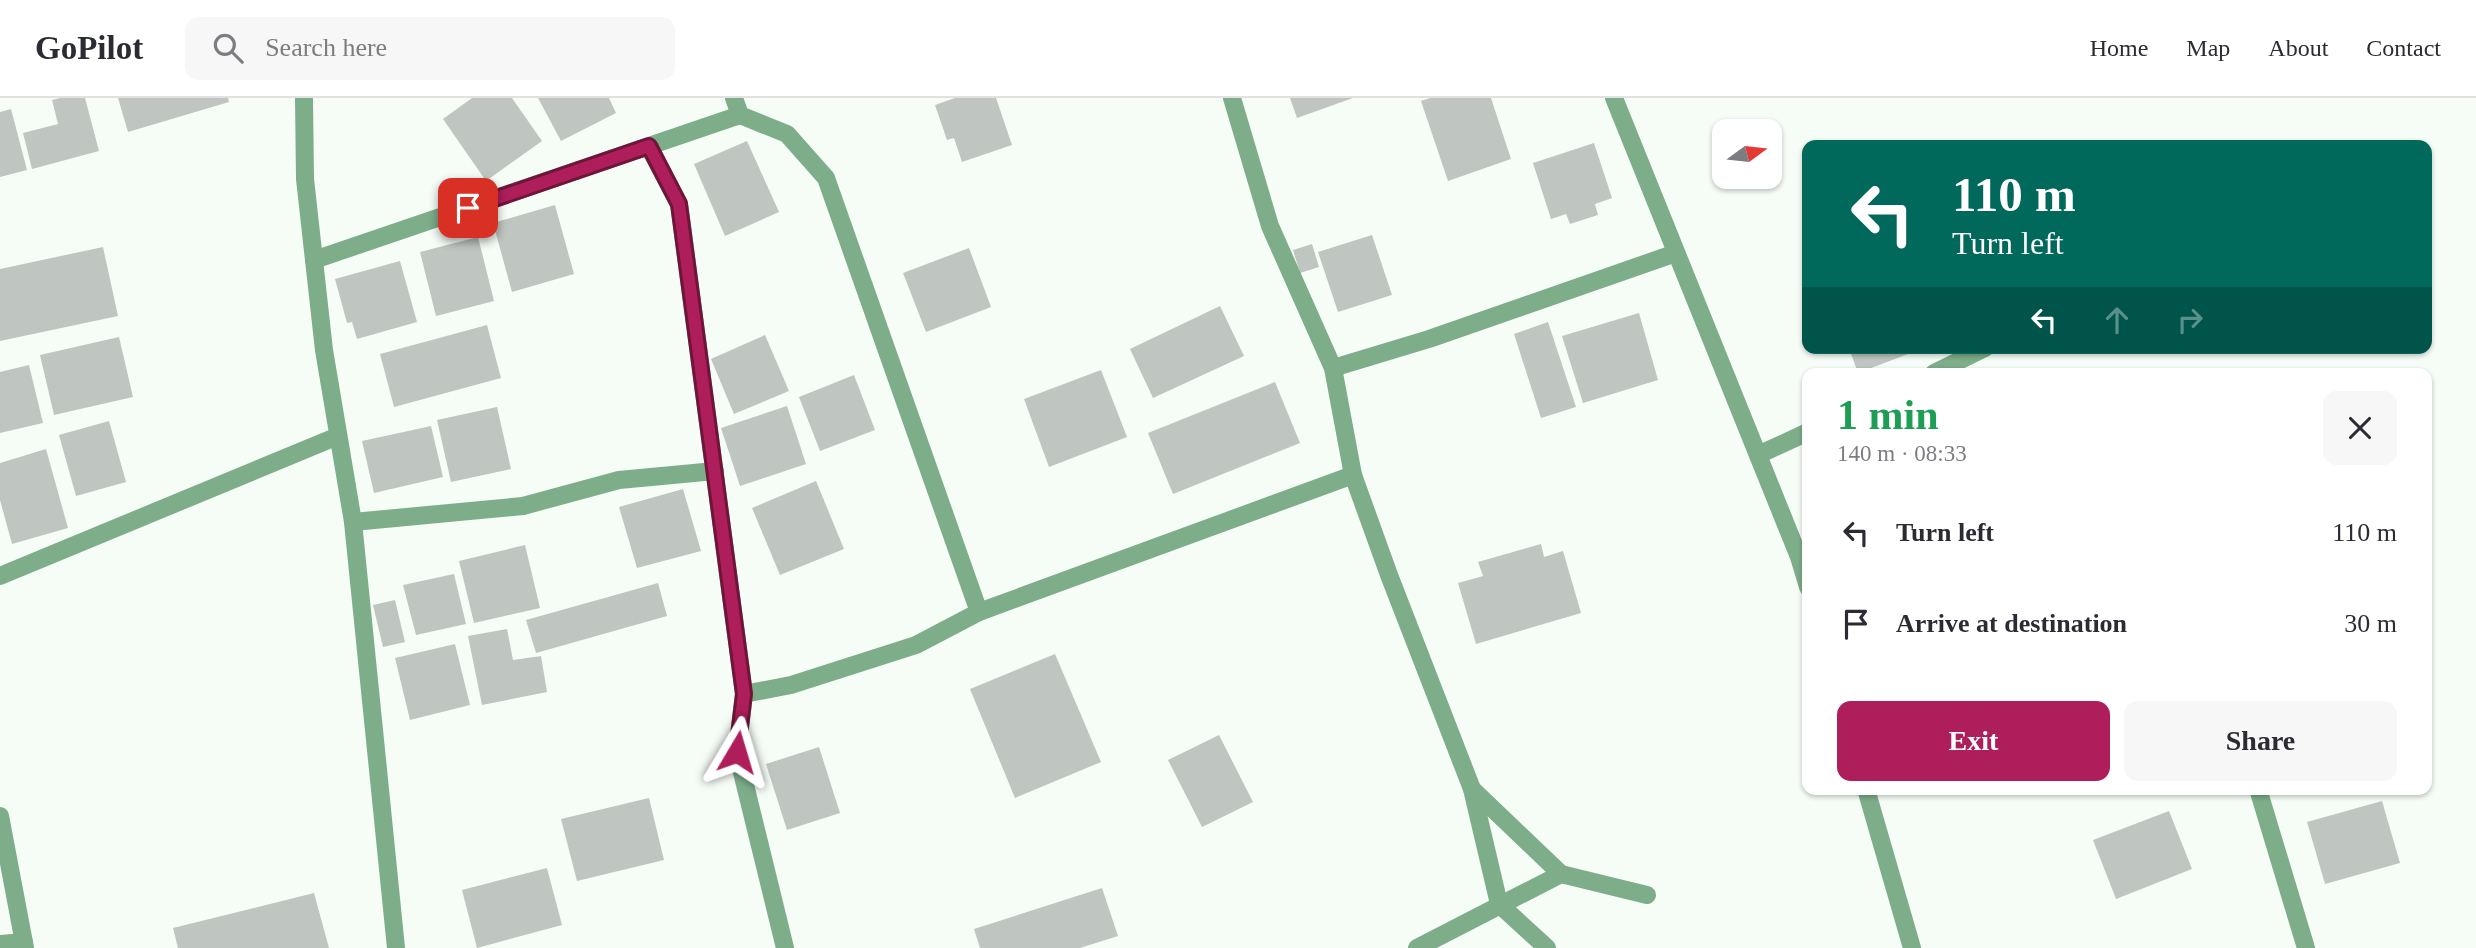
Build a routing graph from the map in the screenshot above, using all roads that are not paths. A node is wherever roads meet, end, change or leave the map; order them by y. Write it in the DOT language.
graph roads {
  1 [pos="304,98"];
  2 [pos="1232,98"];
  3 [pos="1614,98"];
  4 [pos="737,107"];
  5 [pos="649,146"];
  6 [pos="1676,253"];
  7 [pos="314,260"];
  8 [pos="1973,354"];
  9 [pos="1333,368"];
  10 [pos="1944,368"];
  11 [pos="1802,435"];
  12 [pos="338,436"];
  13 [pos="1758,455"];
  14 [pos="715,471"];
  15 [pos="1353,475"];
  16 [pos="353,522"];
  17 [pos="1802,571"];
  18 [pos="0,576"];
  19 [pos="979,612"];
  20 [pos="744,694"];
  21 [pos="1472,789"];
  22 [pos="1868,795"];
  23 [pos="2260,795"];
  24 [pos="0,816"];
  25 [pos="1561,874"];
  26 [pos="1647,895"];
  27 [pos="1499,904"];
  28 [pos="0,944"];
  29 [pos="24,945"];
  30 [pos="396,948"];
  31 [pos="786,948"];
  32 [pos="1417,948"];
  33 [pos="1547,948"];
  34 [pos="1912,948"];
  35 [pos="2306,948"];
  1 -- 7 [label="street"];
  2 -- 9 [label="street"];
  3 -- 6 [label="street"];
  4 -- 5 [label="street"];
  4 -- 19 [label="street"];
  5 -- 7 [label="street"];
  5 -- 14 [label="street"];
  6 -- 9 [label="street"];
  6 -- 13 [label="street"];
  7 -- 12 [label="street"];
  8 -- 10 [label="street"];
  9 -- 15 [label="street"];
  11 -- 13 [label="street"];
  12 -- 16 [label="street"];
  12 -- 18 [label="street"];
  13 -- 17 [label="street"];
  14 -- 16 [label="street"];
  14 -- 20 [label="street"];
  15 -- 19 [label="street"];
  15 -- 21 [label="street"];
  16 -- 30 [label="street"];
  19 -- 20 [label="street"];
  20 -- 31 [label="street"];
  21 -- 25 [label="street"];
  21 -- 27 [label="street"];
  22 -- 34 [label="street"];
  23 -- 35 [label="street"];
  24 -- 29 [label="street"];
  25 -- 26 [label="street"];
  25 -- 27 [label="street"];
  27 -- 32 [label="street"];
  27 -- 33 [label="street"];
  28 -- 29 [label="street"];
}
